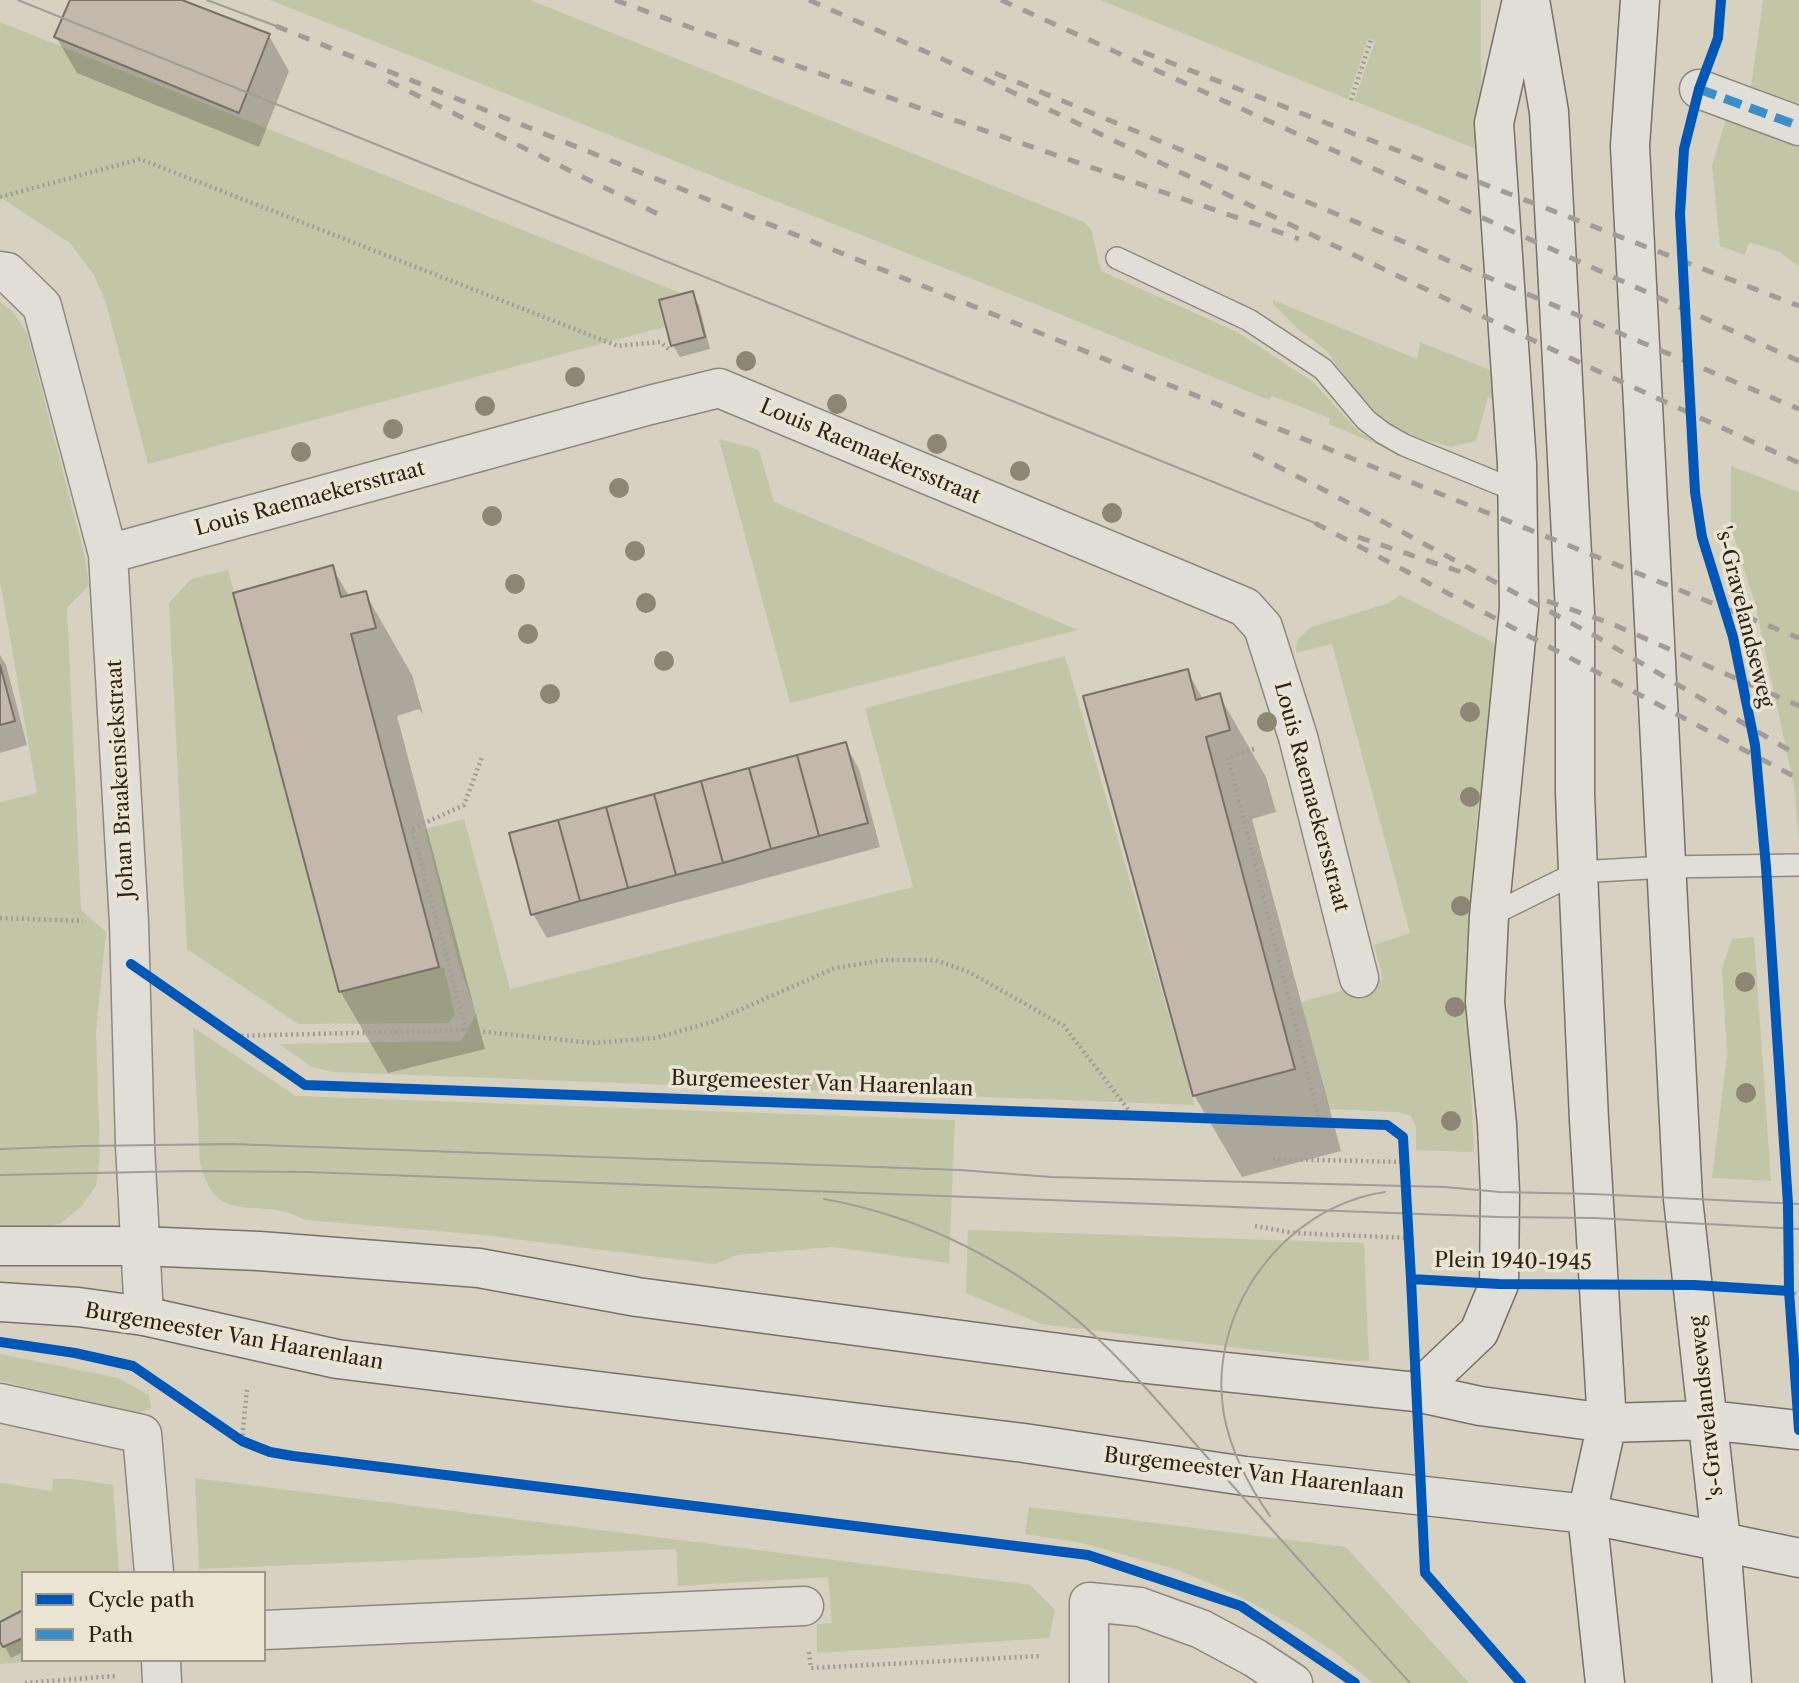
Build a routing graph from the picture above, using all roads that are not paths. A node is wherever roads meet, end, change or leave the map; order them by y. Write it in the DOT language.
graph roads {
  1 [pos="1522,0"];
  2 [pos="1530,0"];
  3 [pos="1640,0"];
  4 [pos="1699,89"];
  5 [pos="1799,126"];
  6 [pos="1117,258"];
  7 [pos="0,271"];
  8 [pos="1517,491"];
  9 [pos="108,554"];
  10 [pos="1799,865"];
  11 [pos="1666,867"];
  12 [pos="1578,872"];
  13 [pos="1489,916"];
  14 [pos="1359,978"];
  15 [pos="0,1246"];
  16 [pos="139,1246"];
  17 [pos="0,1302"];
  18 [pos="144,1316"];
  19 [pos="1416,1392"];
  20 [pos="0,1403"];
  21 [pos="1708,1420"];
  22 [pos="1607,1423"];
  23 [pos="1799,1430"];
  24 [pos="1587,1514"];
  25 [pos="1721,1541"];
  26 [pos="1799,1558"];
  27 [pos="154,1571"];
  28 [pos="803,1606"];
  29 [pos="266,1630"];
  30 [pos="161,1662"];
  31 [pos="1088,1668"];
  32 [pos="162,1683"];
  33 [pos="1293,1683"];
  34 [pos="1605,1683"];
  35 [pos="1732,1683"];
  1 -- 8 [label="main road"];
  2 -- 12 [label="main road"];
  3 -- 11 [label="main road, 's-Gravelandseweg"];
  4 -- 5 [label="main road"];
  6 -- 8 [label="lane"];
  7 -- 9 [label="main road, Johan Braakensiekstraat"];
  8 -- 13 [label="main road"];
  9 -- 14 [label="main road, Louis Raemaekersstraat"];
  9 -- 16 [label="main road, Johan Braakensiekstraat"];
  10 -- 11 [label="lane"];
  11 -- 12 [label="lane"];
  11 -- 21 [label="main road, 's-Gravelandseweg"];
  12 -- 13 [label="lane"];
  12 -- 22 [label="main road"];
  13 -- 19 [label="main road"];
  15 -- 16 [label="main road"];
  16 -- 18 [label="main road, Johan Braakensiekstraat"];
  16 -- 19 [label="main road"];
  17 -- 18 [label="main road, Burgemeester Van Haarenlaan"];
  18 -- 24 [label="main road, Burgemeester Van Haarenlaan"];
  19 -- 22 [label="main road"];
  20 -- 27 [label="main road"];
  21 -- 22 [label="main road"];
  21 -- 23 [label="main road"];
  21 -- 25 [label="main road, 's-Gravelandseweg"];
  22 -- 24 [label="main road"];
  24 -- 25 [label="main road, Burgemeester Van Haarenlaan"];
  24 -- 34 [label="main road"];
  25 -- 26 [label="main road, Burgemeester Van Haarenlaan"];
  25 -- 35 [label="main road, 's-Gravelandseweg"];
  28 -- 29 [label="main road"];
  30 -- 32 [label="main road"];
  31 -- 33 [label="main road"];
}
